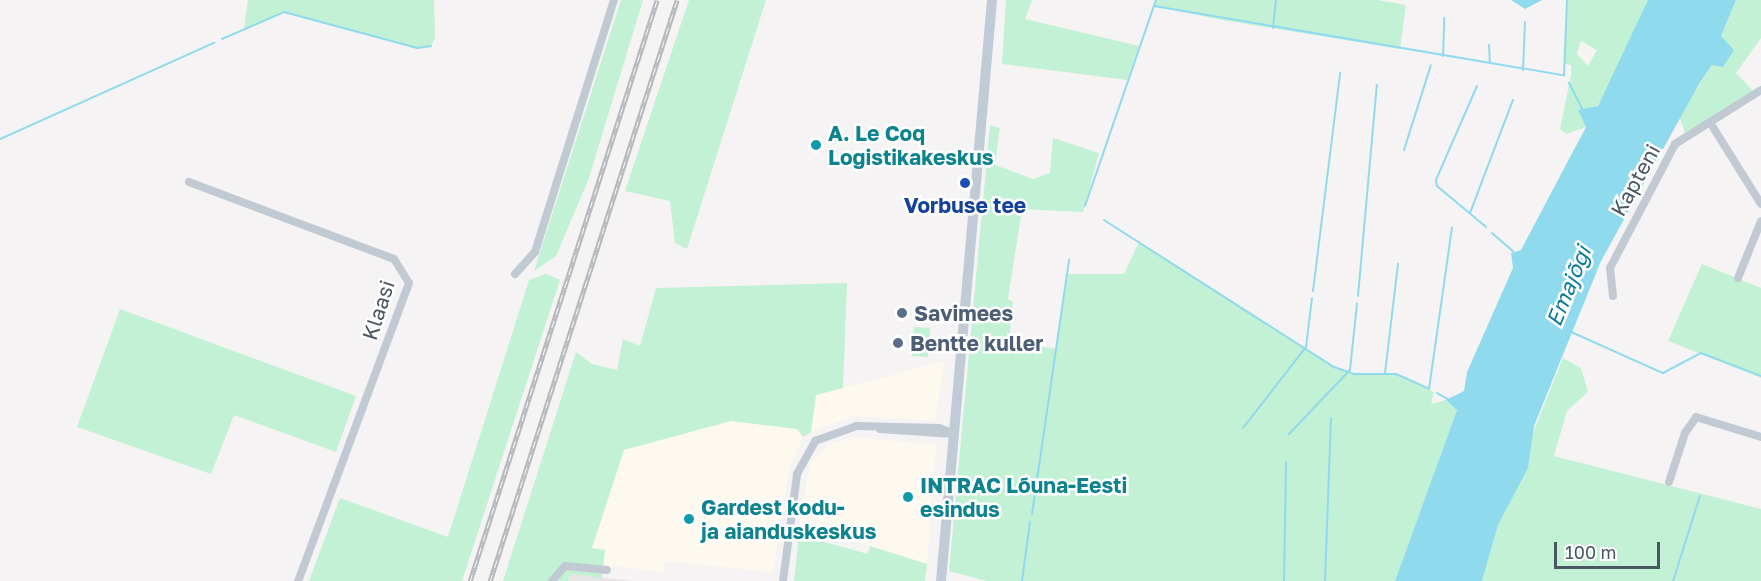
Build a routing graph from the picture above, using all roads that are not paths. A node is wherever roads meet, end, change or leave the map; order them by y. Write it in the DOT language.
graph roads {
  1 [pos="614,0"];
  2 [pos="992,0"];
  3 [pos="1761,90"];
  4 [pos="1711,124"];
  5 [pos="189,182"];
  6 [pos="1761,204"];
  7 [pos="1761,221"];
  8 [pos="515,274"];
  9 [pos="1738,278"];
  10 [pos="1613,296"];
  11 [pos="955,434"];
  12 [pos="1761,437"];
  13 [pos="1669,482"];
  14 [pos="607,570"];
  15 [pos="298,581"];
  16 [pos="552,581"];
  17 [pos="783,581"];
  18 [pos="941,581"];
  1 -- 8 [label="street"];
  2 -- 11 [label="main road"];
  3 -- 4 [label="street, Kapteni"];
  4 -- 6 [label="street"];
  4 -- 10 [label="street, Kapteni"];
  5 -- 15 [label="street, Klaasi"];
  7 -- 9 [label="street"];
  11 -- 17 [label="street"];
  11 -- 18 [label="main road"];
  12 -- 13 [label="street"];
  14 -- 16 [label="street"];
}
